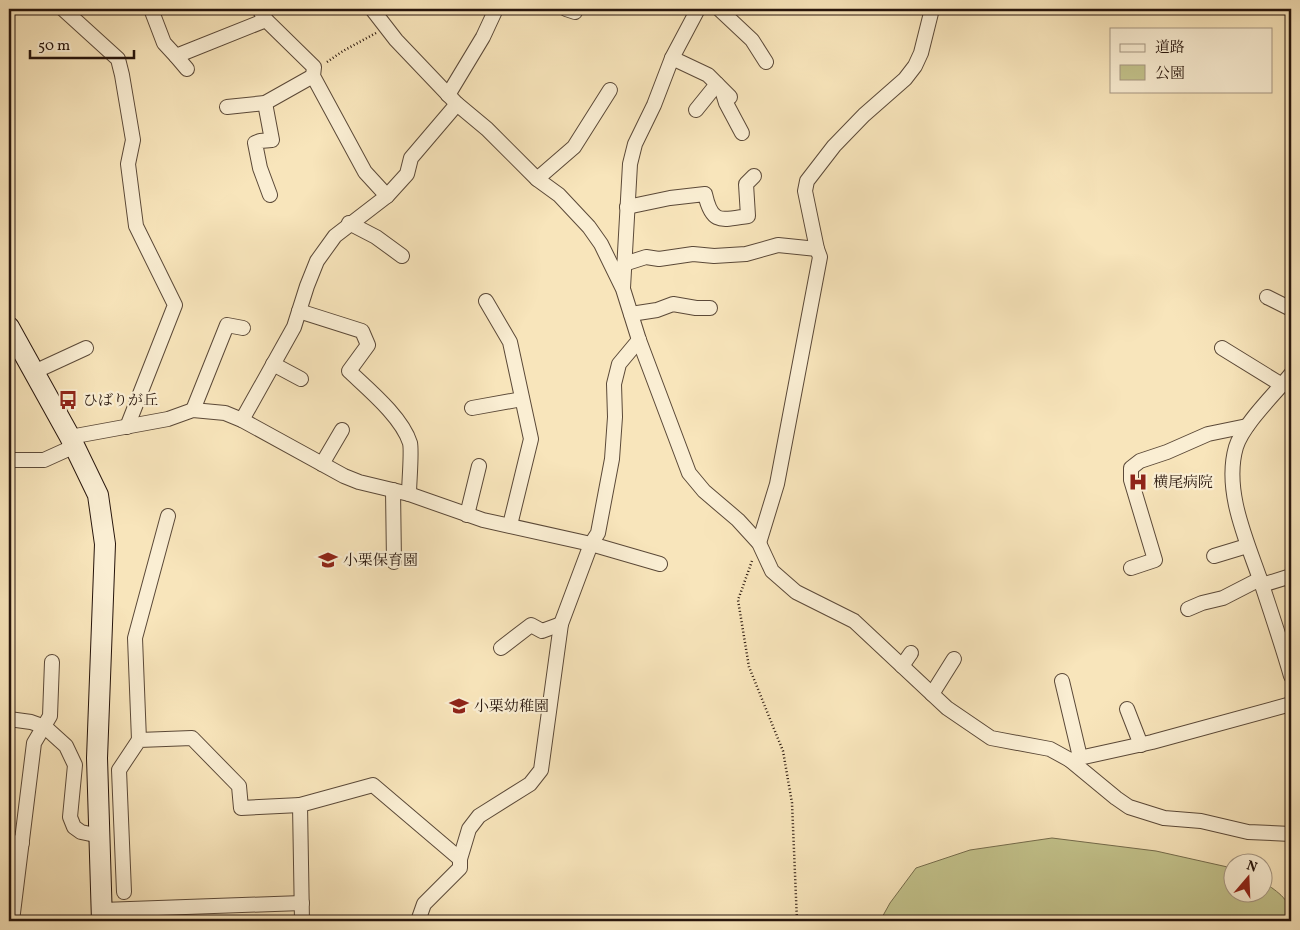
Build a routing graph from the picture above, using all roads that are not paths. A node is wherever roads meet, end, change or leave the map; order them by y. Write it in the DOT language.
graph roads {
  1 [pos="63,9"];
  2 [pos="151,9"];
  3 [pos="372,9"];
  4 [pos="496,9"];
  5 [pos="698,9"];
  6 [pos="719,9"];
  7 [pos="932,9"];
  8 [pos="262,14"];
  9 [pos="176,56"];
  10 [pos="672,58"];
  11 [pos="766,62"];
  12 [pos="188,69"];
  13 [pos="313,72"];
  14 [pos="610,90"];
  15 [pos="723,90"];
  16 [pos="452,99"];
  17 [pos="265,103"];
  18 [pos="227,107"];
  19 [pos="696,110"];
  20 [pos="742,133"];
  21 [pos="754,176"];
  22 [pos="537,179"];
  23 [pos="270,195"];
  24 [pos="387,196"];
  25 [pos="627,207"];
  26 [pos="349,223"];
  27 [pos="817,249"];
  28 [pos="402,256"];
  29 [pos="624,264"];
  30 [pos="623,289"];
  31 [pos="1267,297"];
  32 [pos="486,301"];
  33 [pos="710,308"];
  34 [pos="1291,309"];
  35 [pos="299,311"];
  36 [pos="631,314"];
  37 [pos="9,327"];
  38 [pos="243,328"];
  39 [pos="639,340"];
  40 [pos="86,348"];
  41 [pos="1222,348"];
  42 [pos="273,364"];
  43 [pos="34,372"];
  44 [pos="301,379"];
  45 [pos="1288,379"];
  46 [pos="522,399"];
  47 [pos="472,408"];
  48 [pos="193,410"];
  49 [pos="242,420"];
  50 [pos="1247,426"];
  51 [pos="127,427"];
  52 [pos="342,430"];
  53 [pos="72,441"];
  54 [pos="9,462"];
  55 [pos="322,464"];
  56 [pos="479,466"];
  57 [pos="393,490"];
  58 [pos="409,494"];
  59 [pos="467,514"];
  60 [pos="168,516"];
  61 [pos="510,525"];
  62 [pos="759,543"];
  63 [pos="591,544"];
  64 [pos="1247,546"];
  65 [pos="1214,556"];
  66 [pos="394,562"];
  67 [pos="660,564"];
  68 [pos="1131,568"];
  69 [pos="1291,576"];
  70 [pos="1261,582"];
  71 [pos="1188,609"];
  72 [pos="561,624"];
  73 [pos="502,648"];
  74 [pos="1287,651"];
  75 [pos="911,653"];
  76 [pos="954,659"];
  77 [pos="52,662"];
  78 [pos="902,666"];
  79 [pos="1291,676"];
  80 [pos="1062,681"];
  81 [pos="932,694"];
  82 [pos="1291,704"];
  83 [pos="1127,709"];
  84 [pos="9,720"];
  85 [pos="45,727"];
  86 [pos="139,740"];
  87 [pos="1141,744"];
  88 [pos="1075,758"];
  89 [pos="300,804"];
  90 [pos="1291,834"];
  91 [pos="100,836"];
  92 [pos="15,842"];
  93 [pos="460,859"];
  94 [pos="124,892"];
  95 [pos="302,903"];
  96 [pos="102,915"];
  97 [pos="12,921"];
  98 [pos="302,921"];
  99 [pos="418,921"];
  1 -- 51 [label="street"];
  2 -- 9 [label="street"];
  3 -- 16 [label="street"];
  4 -- 16 [label="street"];
  5 -- 10 [label="street"];
  6 -- 11 [label="street"];
  7 -- 27 [label="street"];
  8 -- 9 [label="street"];
  8 -- 13 [label="street"];
  9 -- 12 [label="street"];
  10 -- 15 [label="street"];
  10 -- 25 [label="street"];
  13 -- 17 [label="street"];
  13 -- 24 [label="street"];
  14 -- 22 [label="street"];
  15 -- 19 [label="street"];
  15 -- 20 [label="street"];
  16 -- 22 [label="street"];
  16 -- 24 [label="street"];
  17 -- 18 [label="street"];
  17 -- 23 [label="street"];
  21 -- 25 [label="street"];
  22 -- 30 [label="street"];
  24 -- 26 [label="street"];
  25 -- 29 [label="street"];
  26 -- 28 [label="street"];
  26 -- 35 [label="street"];
  27 -- 29 [label="street"];
  27 -- 62 [label="street"];
  29 -- 30 [label="street"];
  30 -- 36 [label="street"];
  31 -- 34 [label="street"];
  32 -- 46 [label="street"];
  33 -- 36 [label="street"];
  35 -- 42 [label="street"];
  35 -- 58 [label="street"];
  36 -- 39 [label="street"];
  37 -- 43 [label="street"];
  38 -- 48 [label="street"];
  39 -- 62 [label="street"];
  39 -- 63 [label="street"];
  40 -- 43 [label="street"];
  41 -- 45 [label="street"];
  42 -- 44 [label="street"];
  42 -- 49 [label="street"];
  43 -- 53 [label="street"];
  45 -- 50 [label="street"];
  46 -- 47 [label="street"];
  46 -- 61 [label="street"];
  48 -- 49 [label="street"];
  48 -- 51 [label="street"];
  49 -- 55 [label="street"];
  50 -- 64 [label="street"];
  50 -- 68 [label="street"];
  51 -- 53 [label="street"];
  52 -- 55 [label="street"];
  53 -- 54 [label="street"];
  53 -- 91 [label="street"];
  55 -- 57 [label="street"];
  56 -- 59 [label="street"];
  57 -- 58 [label="street"];
  57 -- 66 [label="street"];
  58 -- 59 [label="street"];
  59 -- 61 [label="street"];
  60 -- 86 [label="street"];
  61 -- 63 [label="street"];
  62 -- 78 [label="street"];
  63 -- 67 [label="street"];
  63 -- 72 [label="street"];
  64 -- 65 [label="street"];
  64 -- 70 [label="street"];
  69 -- 70 [label="street"];
  70 -- 71 [label="street"];
  70 -- 74 [label="street"];
  72 -- 73 [label="street"];
  72 -- 93 [label="street"];
  74 -- 79 [label="street"];
  75 -- 78 [label="street"];
  76 -- 81 [label="street"];
  77 -- 85 [label="street"];
  78 -- 81 [label="street"];
  80 -- 88 [label="street"];
  81 -- 88 [label="street"];
  82 -- 87 [label="street"];
  83 -- 87 [label="street"];
  84 -- 85 [label="street"];
  85 -- 91 [label="street"];
  85 -- 92 [label="street"];
  86 -- 89 [label="street"];
  86 -- 94 [label="street"];
  87 -- 88 [label="street"];
  88 -- 90 [label="street"];
  89 -- 93 [label="street"];
  89 -- 95 [label="street"];
  91 -- 96 [label="street"];
  92 -- 97 [label="street"];
  93 -- 99 [label="street"];
  95 -- 96 [label="street"];
  95 -- 98 [label="street"];
}
